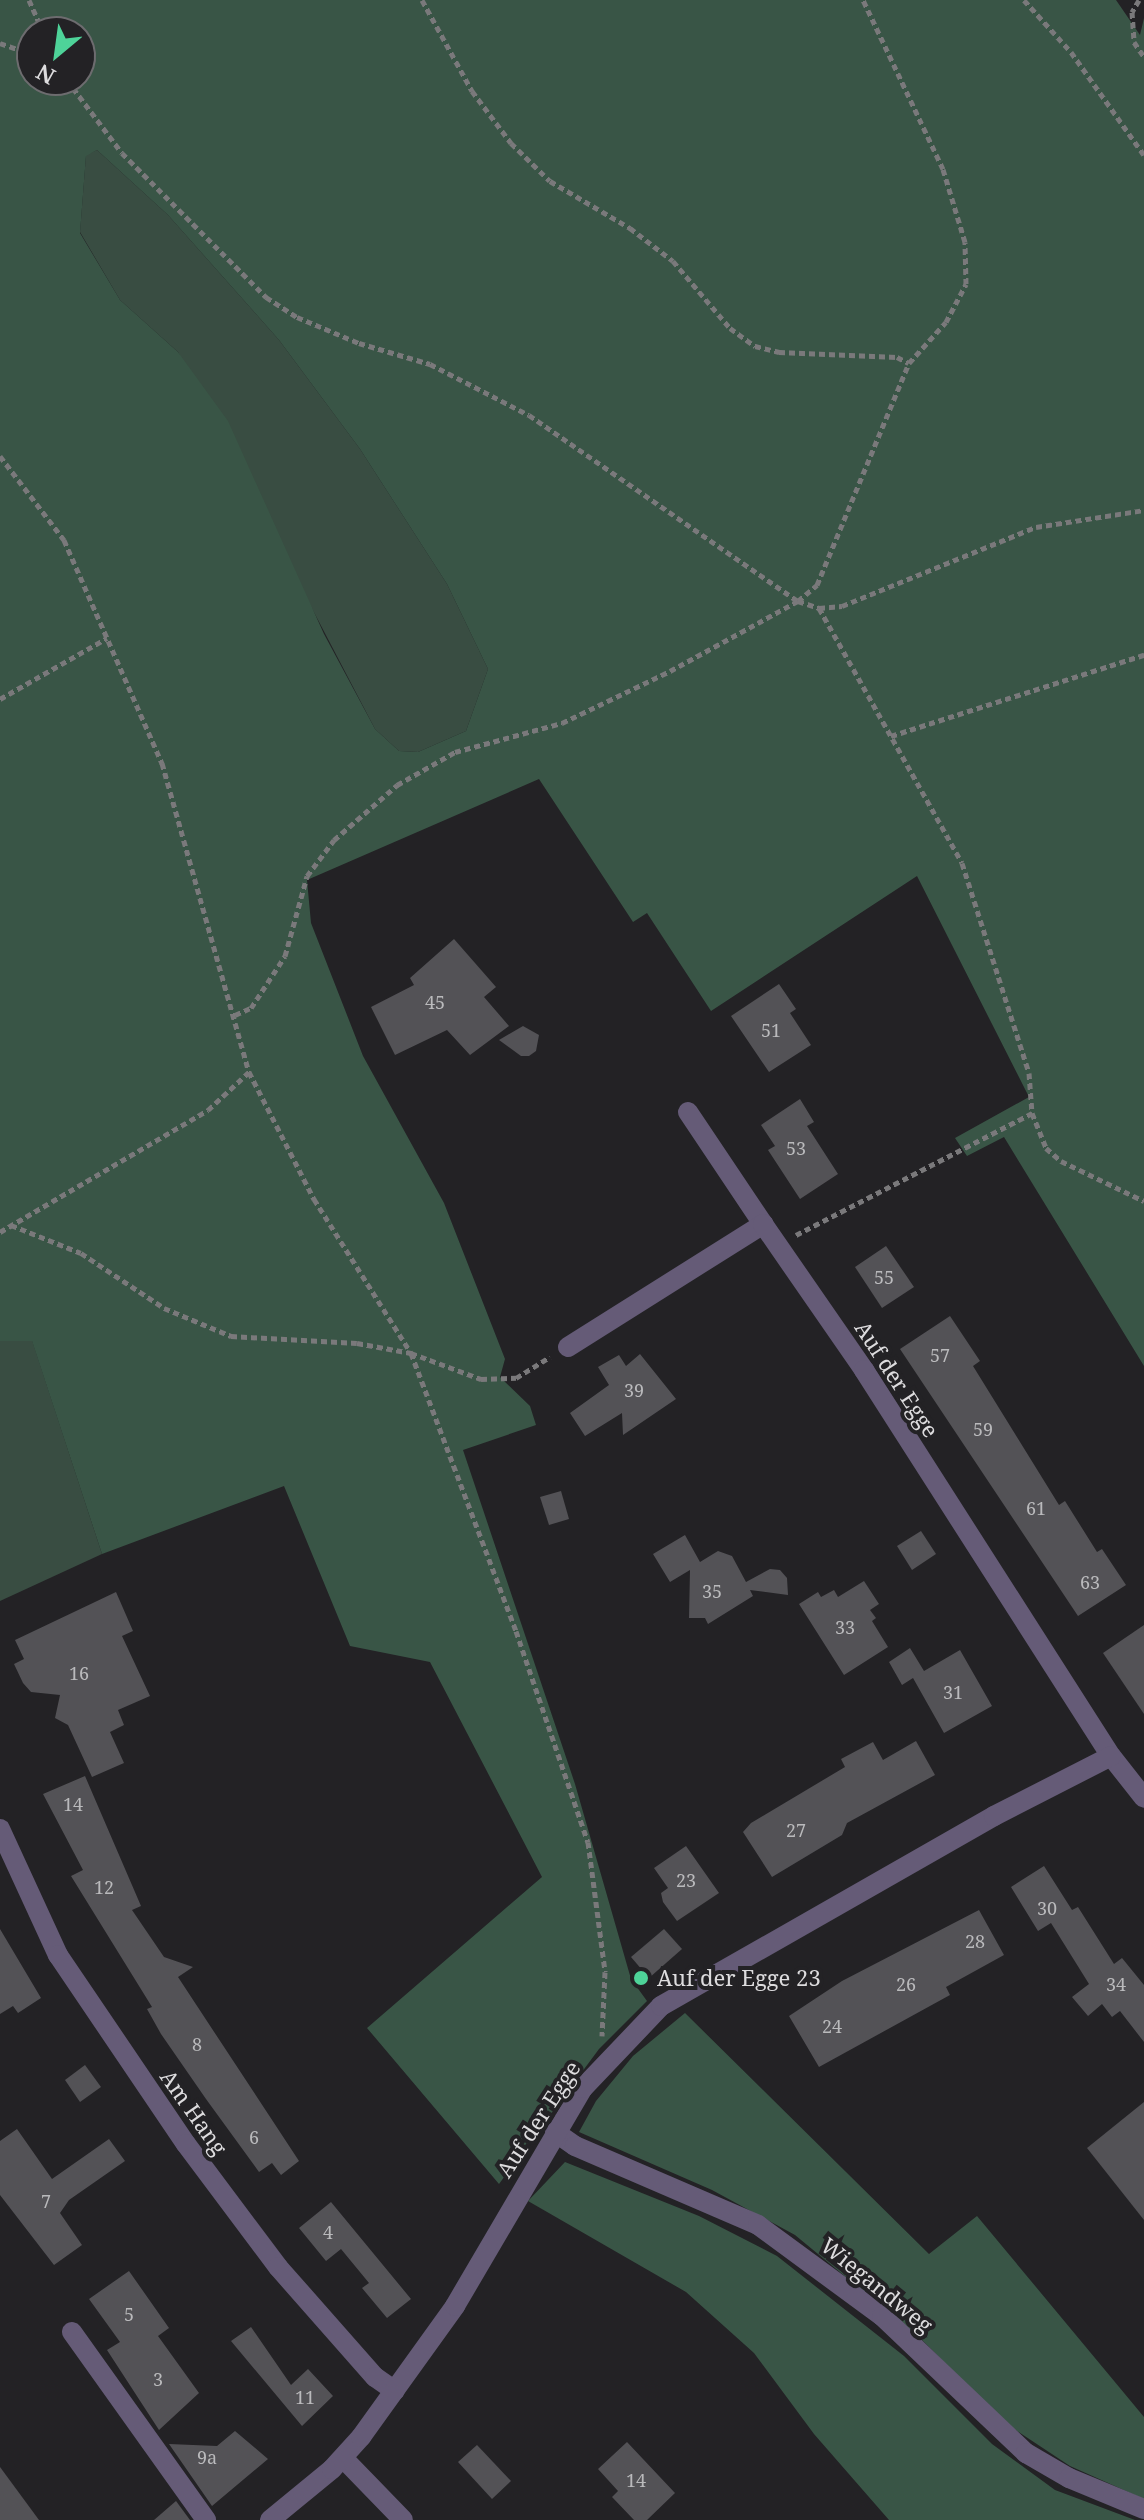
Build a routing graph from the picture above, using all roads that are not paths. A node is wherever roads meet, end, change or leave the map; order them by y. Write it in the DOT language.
graph roads {
  1 [pos="688,1112"];
  2 [pos="763,1224"];
  3 [pos="568,1347"];
  4 [pos="1111,1756"];
  5 [pos="1144,1798"];
  6 [pos="0,1829"];
  7 [pos="555,2132"];
  8 [pos="72,2332"];
  9 [pos="395,2391"];
  10 [pos="343,2458"];
  11 [pos="1144,2509"];
  12 [pos="206,2520"];
  13 [pos="270,2520"];
  14 [pos="403,2520"];
  1 -- 2 [label="street, Auf der Egge"];
  2 -- 3 [label="street"];
  2 -- 4 [label="street, Auf der Egge"];
  4 -- 5 [label="street, Auf der Egge"];
  4 -- 7 [label="street, Auf der Egge"];
  6 -- 9 [label="street, Am Hang"];
  7 -- 9 [label="street, Auf der Egge"];
  7 -- 11 [label="street, Wiegandweg"];
  8 -- 12 [label="street"];
  9 -- 10 [label="street, Auf der Egge"];
  10 -- 13 [label="street, Auf der Egge"];
  10 -- 14 [label="street"];
}
